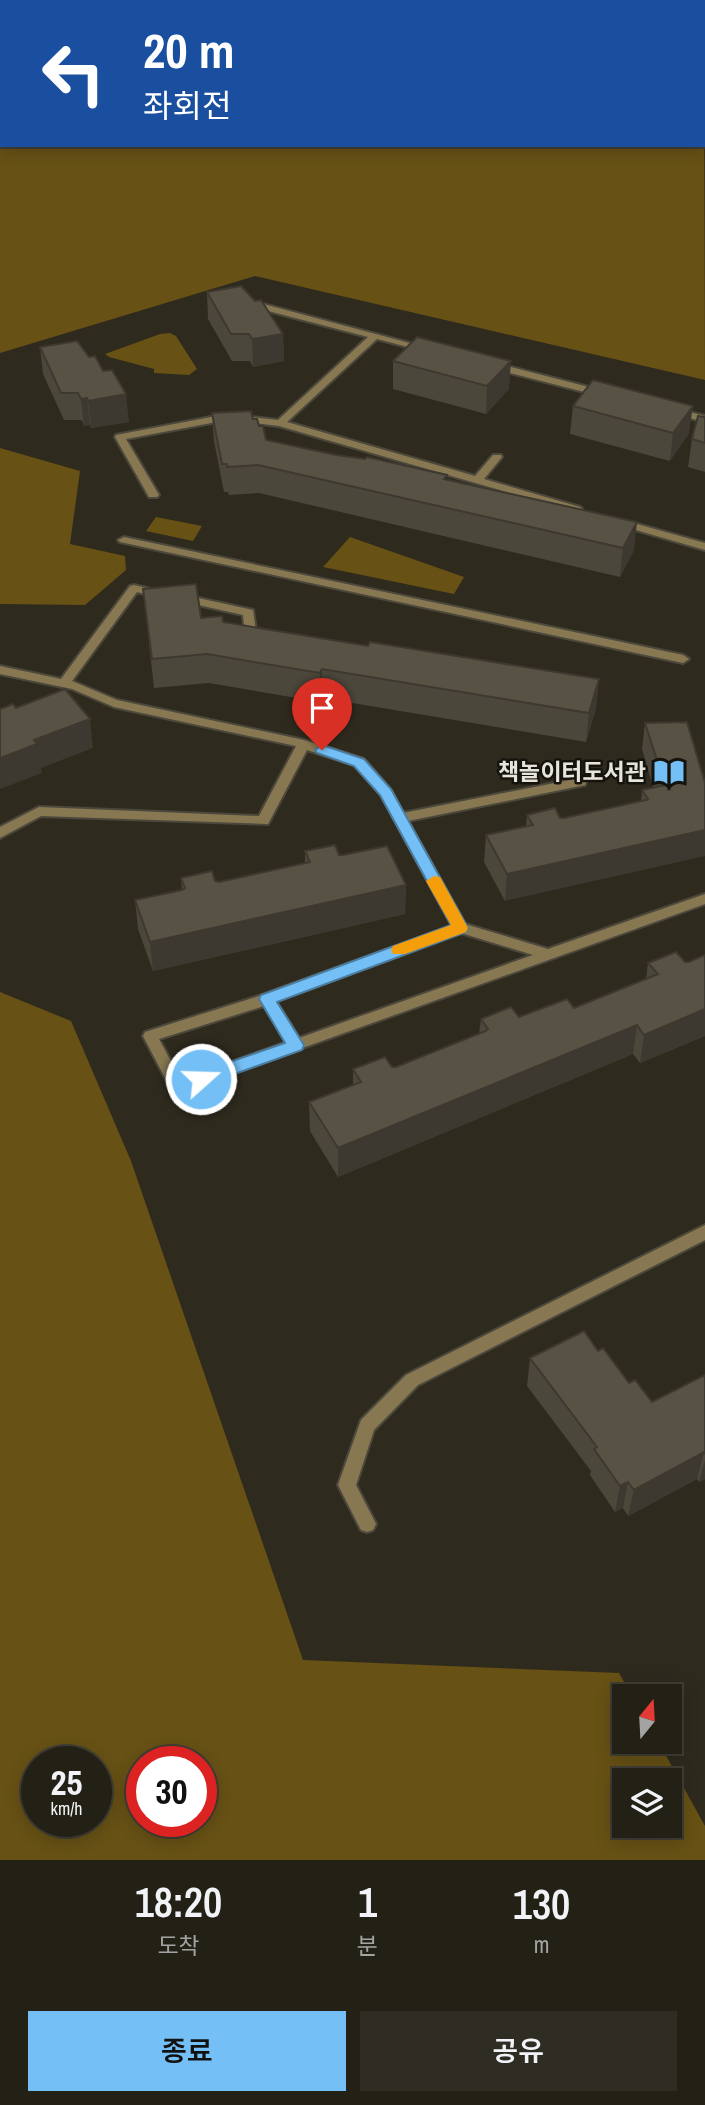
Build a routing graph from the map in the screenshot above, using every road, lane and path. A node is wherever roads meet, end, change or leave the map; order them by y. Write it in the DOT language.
graph roads {
  1 [pos="243,301"];
  2 [pos="375,336"];
  3 [pos="441,352"];
  4 [pos="481,362"];
  5 [pos="613,396"];
  6 [pos="665,409"];
  7 [pos="705,419"];
  8 [pos="280,423"];
  9 [pos="497,457"];
  10 [pos="477,481"];
  11 [pos="153,495"];
  12 [pos="584,512"];
  13 [pos="611,520"];
  14 [pos="124,540"];
  15 [pos="705,547"];
  16 [pos="251,638"];
  17 [pos="683,659"];
  18 [pos="0,670"];
  19 [pos="64,683"];
  20 [pos="303,744"];
  21 [pos="580,782"];
  22 [pos="399,818"];
  23 [pos="0,833"];
  24 [pos="705,899"];
  25 [pos="460,928"];
  26 [pos="550,955"];
  27 [pos="267,999"];
  28 [pos="296,1045"];
  29 [pos="705,1232"];
  30 [pos="366,1524"];
  1 -- 2 [label="street"];
  2 -- 3 [label="street"];
  2 -- 8 [label="street"];
  4 -- 5 [label="street"];
  6 -- 7 [label="street"];
  8 -- 10 [label="street"];
  8 -- 11 [label="street"];
  9 -- 10 [label="street"];
  10 -- 12 [label="street"];
  13 -- 15 [label="street"];
  14 -- 17 [label="street"];
  16 -- 19 [label="street"];
  18 -- 19 [label="street"];
  19 -- 20 [label="street"];
  20 -- 22 [label="street"];
  20 -- 23 [label="street"];
  21 -- 22 [label="street"];
  22 -- 25 [label="street"];
  24 -- 26 [label="street"];
  25 -- 26 [label="street"];
  25 -- 27 [label="street"];
  26 -- 28 [label="street"];
  27 -- 28 [label="street"];
  27 -- 28 [label="street"];
  29 -- 30 [label="street"];
}
